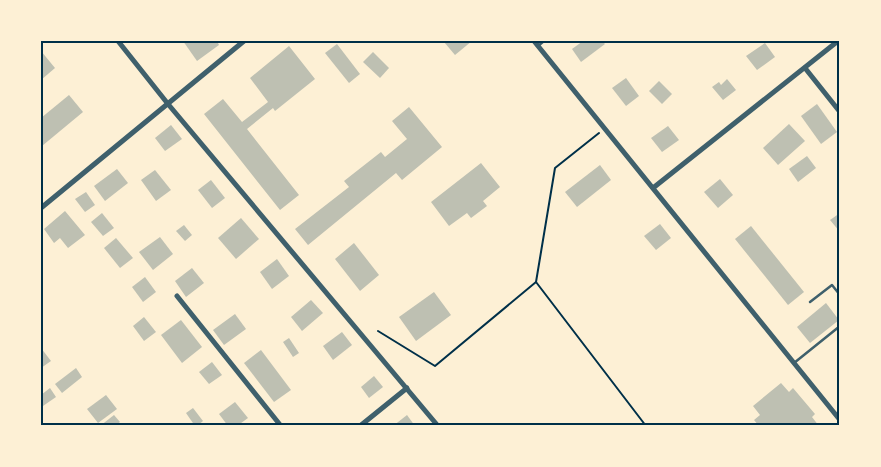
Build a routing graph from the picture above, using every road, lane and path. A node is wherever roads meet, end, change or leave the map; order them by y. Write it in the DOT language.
graph roads {
  1 [pos="118,41"];
  2 [pos="244,41"];
  3 [pos="544,41"];
  4 [pos="838,41"];
  5 [pos="536,44"];
  6 [pos="805,68"];
  7 [pos="168,104"];
  8 [pos="840,112"];
  9 [pos="605,128"];
  10 [pos="653,188"];
  11 [pos="41,208"];
  12 [pos="536,282"];
  13 [pos="840,294"];
  14 [pos="176,296"];
  15 [pos="810,302"];
  16 [pos="840,326"];
  17 [pos="378,331"];
  18 [pos="794,363"];
  19 [pos="406,388"];
  20 [pos="840,420"];
  21 [pos="280,426"];
  22 [pos="360,426"];
  23 [pos="438,426"];
  24 [pos="646,426"];
  1 -- 7 [label="street"];
  2 -- 7 [label="street"];
  3 -- 5 [label="lane"];
  4 -- 6 [label="street"];
  5 -- 9 [label="street"];
  6 -- 8 [label="street"];
  6 -- 10 [label="street"];
  7 -- 11 [label="street"];
  7 -- 19 [label="street"];
  9 -- 10 [label="street"];
  9 -- 12 [label="path"];
  10 -- 18 [label="street"];
  12 -- 17 [label="path"];
  12 -- 24 [label="path"];
  13 -- 15 [label="lane"];
  14 -- 21 [label="street"];
  16 -- 18 [label="lane"];
  18 -- 20 [label="street"];
  19 -- 22 [label="street"];
  19 -- 23 [label="street"];
}
